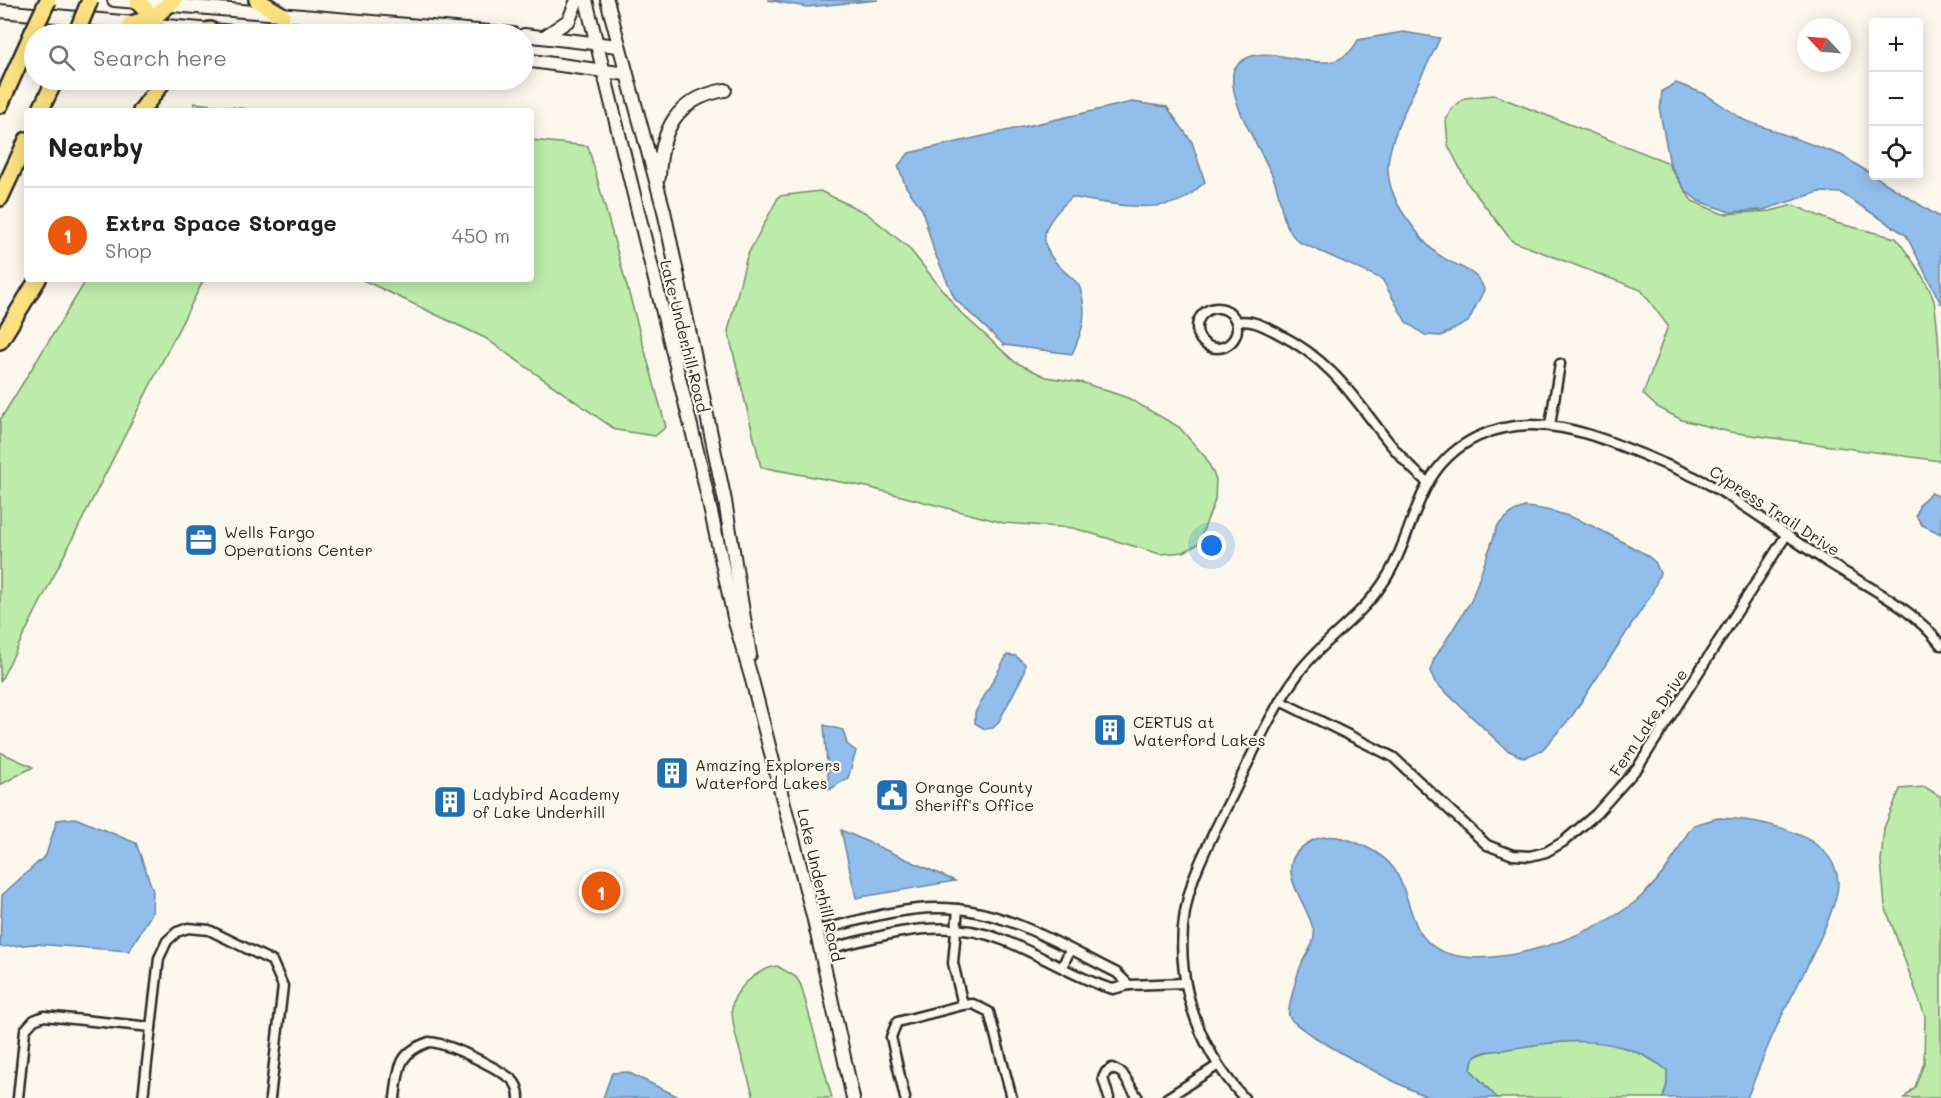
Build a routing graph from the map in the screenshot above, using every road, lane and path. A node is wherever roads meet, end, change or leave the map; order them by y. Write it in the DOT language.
graph roads {
  1 [pos="48,0"];
  2 [pos="90,0"];
  3 [pos="114,0"];
  4 [pos="257,0"];
  5 [pos="577,0"];
  6 [pos="586,0"];
  7 [pos="607,0"];
  8 [pos="138,2"];
  9 [pos="172,3"];
  10 [pos="0,11"];
  11 [pos="282,15"];
  12 [pos="37,24"];
  13 [pos="80,24"];
  14 [pos="131,24"];
  15 [pos="155,24"];
  16 [pos="158,24"];
  17 [pos="391,24"];
  18 [pos="534,36"];
  19 [pos="544,37"];
  20 [pos="595,42"];
  21 [pos="618,46"];
  22 [pos="24,52"];
  23 [pos="534,61"];
  24 [pos="603,70"];
  25 [pos="626,74"];
  26 [pos="50,90"];
  27 [pos="152,90"];
  28 [pos="157,90"];
  29 [pos="725,90"];
  30 [pos="0,105"];
  31 [pos="144,107"];
  32 [pos="41,108"];
  33 [pos="24,146"];
  34 [pos="659,190"];
  35 [pos="0,198"];
  36 [pos="36,282"];
  37 [pos="1236,322"];
  38 [pos="0,341"];
  39 [pos="1560,364"];
  40 [pos="1551,425"];
  41 [pos="1427,482"];
  42 [pos="1787,534"];
  43 [pos="1941,645"];
  44 [pos="752,680"];
  45 [pos="1280,701"];
  46 [pos="958,909"];
  47 [pos="956,929"];
  48 [pos="816,931"];
  49 [pos="1070,950"];
  50 [pos="820,951"];
  51 [pos="1062,967"];
  52 [pos="1185,983"];
  53 [pos="1129,985"];
  54 [pos="963,1005"];
  55 [pos="151,1027"];
  56 [pos="1217,1066"];
  57 [pos="18,1098"];
  58 [pos="143,1098"];
  59 [pos="270,1098"];
  60 [pos="395,1098"];
  61 [pos="519,1098"];
  62 [pos="853,1098"];
  63 [pos="905,1098"];
  64 [pos="1012,1098"];
  65 [pos="1109,1098"];
  66 [pos="1138,1098"];
  67 [pos="1167,1098"];
  68 [pos="1244,1098"];
  1 -- 12 [label="highway, bridge"];
  2 -- 13 [label="highway, bridge"];
  3 -- 8 [label="street"];
  4 -- 11 [label="highway"];
  5 -- 19 [label="street"];
  6 -- 20 [label="street, Lake Underhill Road"];
  7 -- 21 [label="street, Lake Underhill Road"];
  8 -- 9 [label="street"];
  8 -- 15 [label="highway"];
  9 -- 11 [label="street"];
  9 -- 16 [label="highway"];
  10 -- 14 [label="street"];
  11 -- 17 [label="street"];
  18 -- 19 [label="street"];
  19 -- 20 [label="street"];
  20 -- 21 [label="street"];
  20 -- 24 [label="street, Lake Underhill Road"];
  21 -- 25 [label="street, Lake Underhill Road"];
  22 -- 30 [label="highway, bridge"];
  23 -- 24 [label="street"];
  24 -- 25 [label="street"];
  24 -- 44 [label="street, Lake Underhill Road"];
  25 -- 34 [label="street, Lake Underhill Road"];
  26 -- 32 [label="highway"];
  27 -- 31 [label="highway"];
  28 -- 31 [label="highway"];
  29 -- 34 [label="street"];
  33 -- 35 [label="highway"];
  34 -- 44 [label="street, Lake Underhill Road"];
  36 -- 38 [label="highway"];
  37 -- 37 [label="street"];
  37 -- 41 [label="street"];
  39 -- 40 [label="street"];
  40 -- 41 [label="street, Cypress Trail Drive"];
  40 -- 42 [label="street, Cypress Trail Drive"];
  41 -- 45 [label="street, Cypress Trail Drive"];
  42 -- 43 [label="street, Cypress Trail Drive"];
  42 -- 45 [label="street, Fern Lake Drive"];
  44 -- 48 [label="street, Lake Underhill Road"];
  45 -- 52 [label="street, Cypress Trail Drive"];
  46 -- 47 [label="street"];
  46 -- 48 [label="street"];
  46 -- 49 [label="street"];
  47 -- 50 [label="street"];
  47 -- 51 [label="street"];
  47 -- 54 [label="street"];
  48 -- 50 [label="street, Lake Underhill Road"];
  49 -- 51 [label="street"];
  49 -- 53 [label="street"];
  50 -- 62 [label="street, Lake Underhill Road"];
  51 -- 53 [label="street"];
  52 -- 53 [label="street"];
  52 -- 56 [label="street, Cypress Trail Drive"];
  54 -- 63 [label="street"];
  54 -- 64 [label="street"];
  55 -- 57 [label="street"];
  55 -- 58 [label="street"];
  55 -- 59 [label="street"];
  56 -- 67 [label="street"];
  56 -- 68 [label="street, Cypress Trail Drive"];
  60 -- 61 [label="street"];
  65 -- 66 [label="street"];
}
